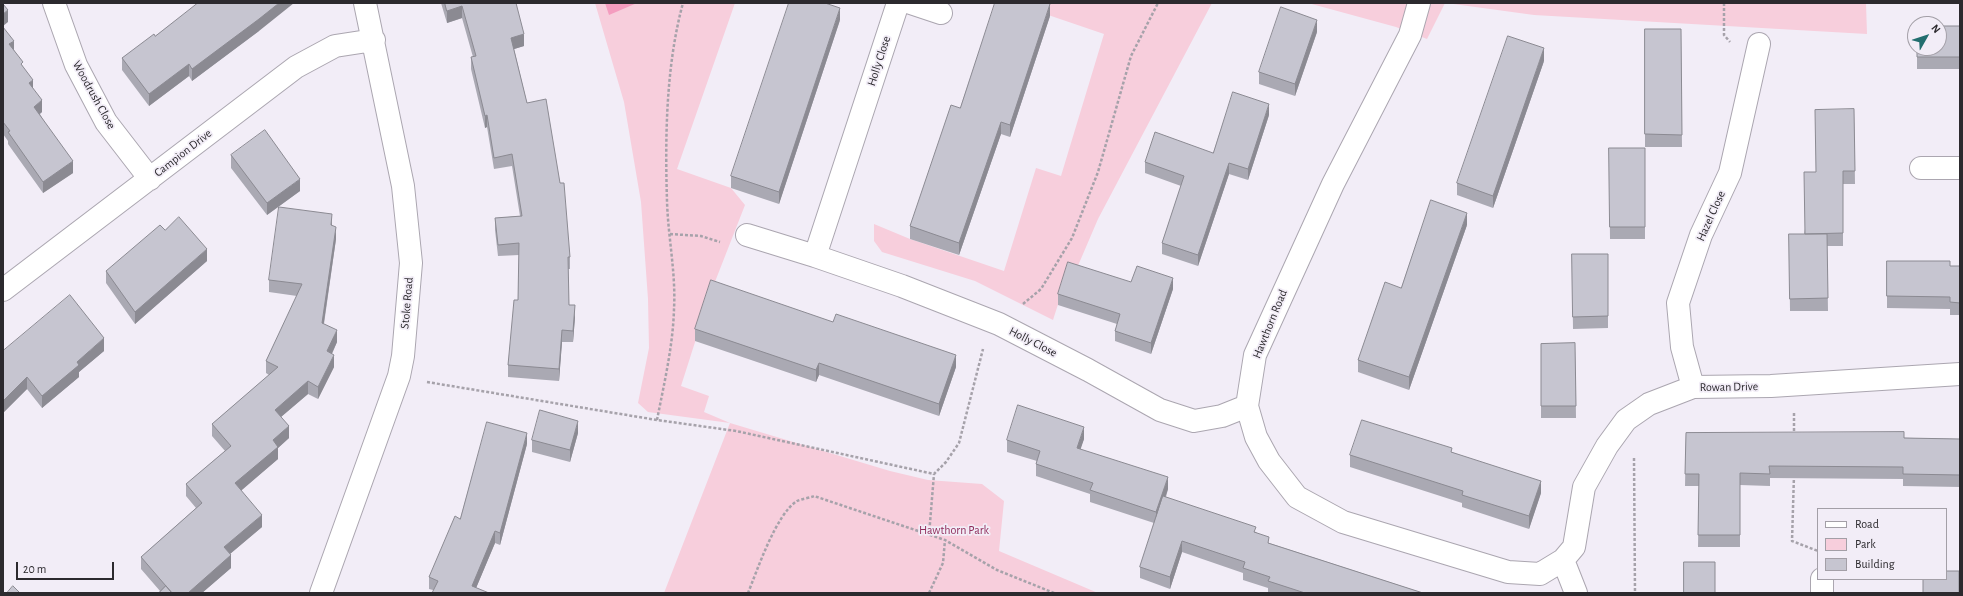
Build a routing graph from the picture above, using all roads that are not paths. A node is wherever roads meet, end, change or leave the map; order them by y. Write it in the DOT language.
graph roads {
  1 [pos="54,3"];
  2 [pos="366,3"];
  3 [pos="898,3"];
  4 [pos="911,3"];
  5 [pos="1419,3"];
  6 [pos="941,13"];
  7 [pos="374,40"];
  8 [pos="1759,44"];
  9 [pos="1921,168"];
  10 [pos="1960,168"];
  11 [pos="150,179"];
  12 [pos="747,235"];
  13 [pos="815,256"];
  14 [pos="3,290"];
  15 [pos="1960,374"];
  16 [pos="1693,388"];
  17 [pos="1247,406"];
  18 [pos="1563,560"];
  19 [pos="1822,580"];
  20 [pos="321,593"];
  21 [pos="1576,593"];
  22 [pos="1822,593"];
  1 -- 11 [label="street, Woodrush Close"];
  2 -- 7 [label="street, Stoke Road"];
  3 -- 13 [label="street, Holly Close"];
  4 -- 6 [label="street"];
  5 -- 17 [label="street, Hawthorn Road"];
  7 -- 11 [label="street, Campion Drive"];
  7 -- 20 [label="street, Stoke Road"];
  8 -- 16 [label="street, Hazel Close"];
  9 -- 10 [label="street"];
  11 -- 14 [label="street, Campion Drive"];
  12 -- 13 [label="street, Holly Close"];
  13 -- 17 [label="street, Holly Close"];
  15 -- 16 [label="street, Rowan Drive"];
  16 -- 18 [label="street, Rowan Drive"];
  17 -- 18 [label="street, Hawthorn Road"];
  18 -- 21 [label="street"];
  19 -- 22 [label="street"];
}
